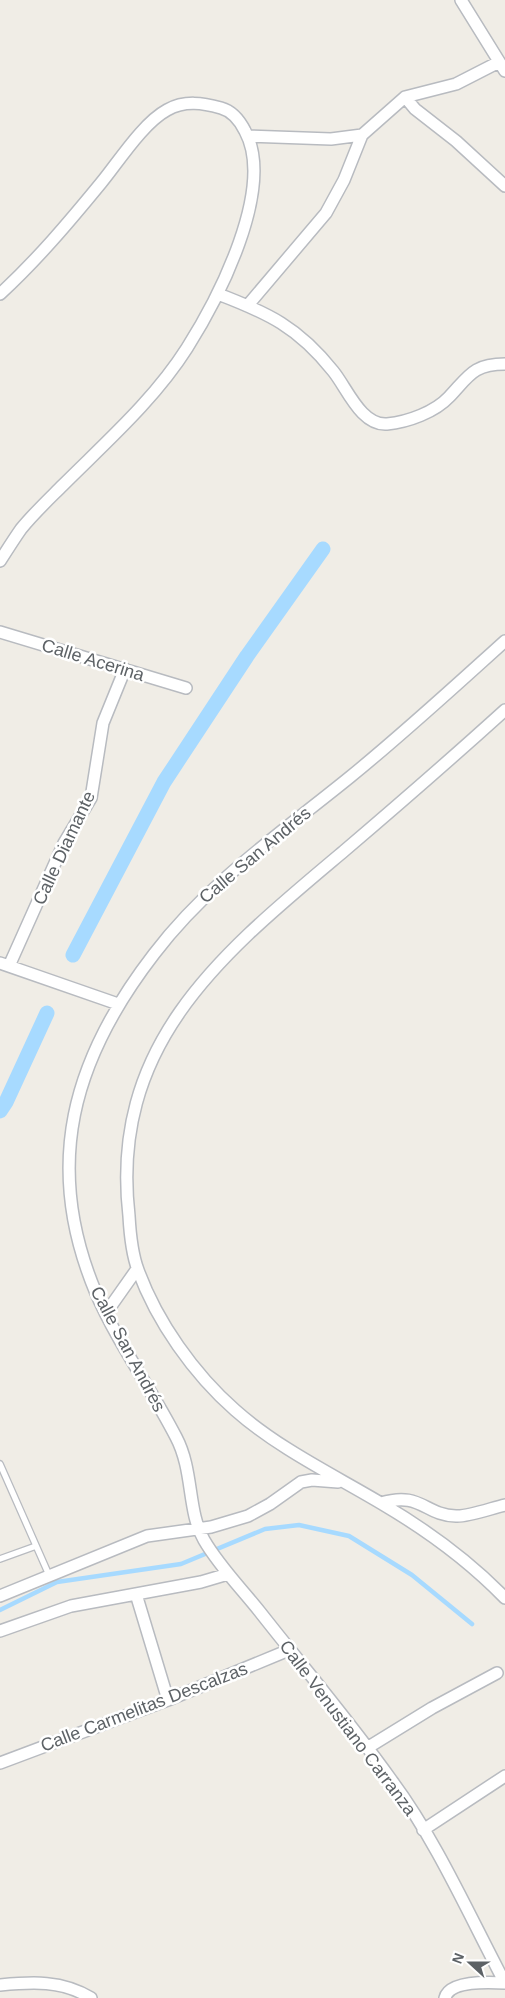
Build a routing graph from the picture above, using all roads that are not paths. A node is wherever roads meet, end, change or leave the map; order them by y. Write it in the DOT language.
graph roads {
  1 [pos="461,0"];
  2 [pos="502,66"];
  3 [pos="406,97"];
  4 [pos="362,134"];
  5 [pos="248,136"];
  6 [pos="505,186"];
  7 [pos="0,294"];
  8 [pos="218,294"];
  9 [pos="248,305"];
  10 [pos="505,364"];
  11 [pos="0,561"];
  12 [pos="0,632"];
  13 [pos="505,641"];
  14 [pos="125,669"];
  15 [pos="186,688"];
  16 [pos="505,710"];
  17 [pos="5,965"];
  18 [pos="118,1004"];
  19 [pos="137,1269"];
  20 [pos="106,1314"];
  21 [pos="0,1464"];
  22 [pos="342,1482"];
  23 [pos="381,1503"];
  24 [pos="505,1505"];
  25 [pos="198,1529"];
  26 [pos="36,1546"];
  27 [pos="0,1559"];
  28 [pos="219,1562"];
  29 [pos="228,1574"];
  30 [pos="49,1575"];
  31 [pos="136,1594"];
  32 [pos="0,1596"];
  33 [pos="505,1598"];
  34 [pos="0,1631"];
  35 [pos="289,1650"];
  36 [pos="497,1673"];
  37 [pos="168,1700"];
  38 [pos="367,1748"];
  39 [pos="0,1763"];
  40 [pos="505,1776"];
  41 [pos="423,1830"];
  42 [pos="505,1983"];
  43 [pos="0,1985"];
  44 [pos="91,1998"];
  45 [pos="445,1998"];
  1 -- 2 [label="street"];
  2 -- 3 [label="street"];
  3 -- 4 [label="street"];
  3 -- 6 [label="street"];
  4 -- 5 [label="street"];
  4 -- 9 [label="street"];
  5 -- 7 [label="street"];
  5 -- 8 [label="street"];
  8 -- 9 [label="street"];
  8 -- 11 [label="street"];
  9 -- 10 [label="street"];
  12 -- 14 [label="street, Calle Acerina"];
  13 -- 18 [label="street, Calle San Andrés"];
  14 -- 15 [label="street, Calle Acerina"];
  14 -- 17 [label="street, Calle Diamante"];
  16 -- 19 [label="street"];
  17 -- 18 [label="street"];
  18 -- 20 [label="street, Calle San Andrés"];
  19 -- 20 [label="street"];
  19 -- 22 [label="street"];
  20 -- 25 [label="street, Calle San Andrés"];
  21 -- 26 [label="lane"];
  22 -- 23 [label="street"];
  22 -- 25 [label="street"];
  23 -- 24 [label="street"];
  23 -- 33 [label="street"];
  25 -- 28 [label="street, Calle San Andrés"];
  25 -- 30 [label="street"];
  26 -- 27 [label="lane"];
  26 -- 30 [label="lane"];
  28 -- 29 [label="street, Calle Venustiano Carranza"];
  29 -- 31 [label="street"];
  29 -- 35 [label="street, Calle Venustiano Carranza"];
  30 -- 32 [label="street"];
  31 -- 34 [label="street"];
  31 -- 37 [label="street"];
  35 -- 37 [label="street, Calle Carmelitas Descalzas"];
  35 -- 38 [label="street, Calle Venustiano Carranza"];
  36 -- 38 [label="street"];
  37 -- 39 [label="street, Calle Carmelitas Descalzas"];
  38 -- 41 [label="street, Calle Venustiano Carranza"];
  40 -- 41 [label="street"];
  41 -- 42 [label="street, Calle Venustiano Carranza"];
  42 -- 45 [label="street"];
  43 -- 44 [label="street"];
}
